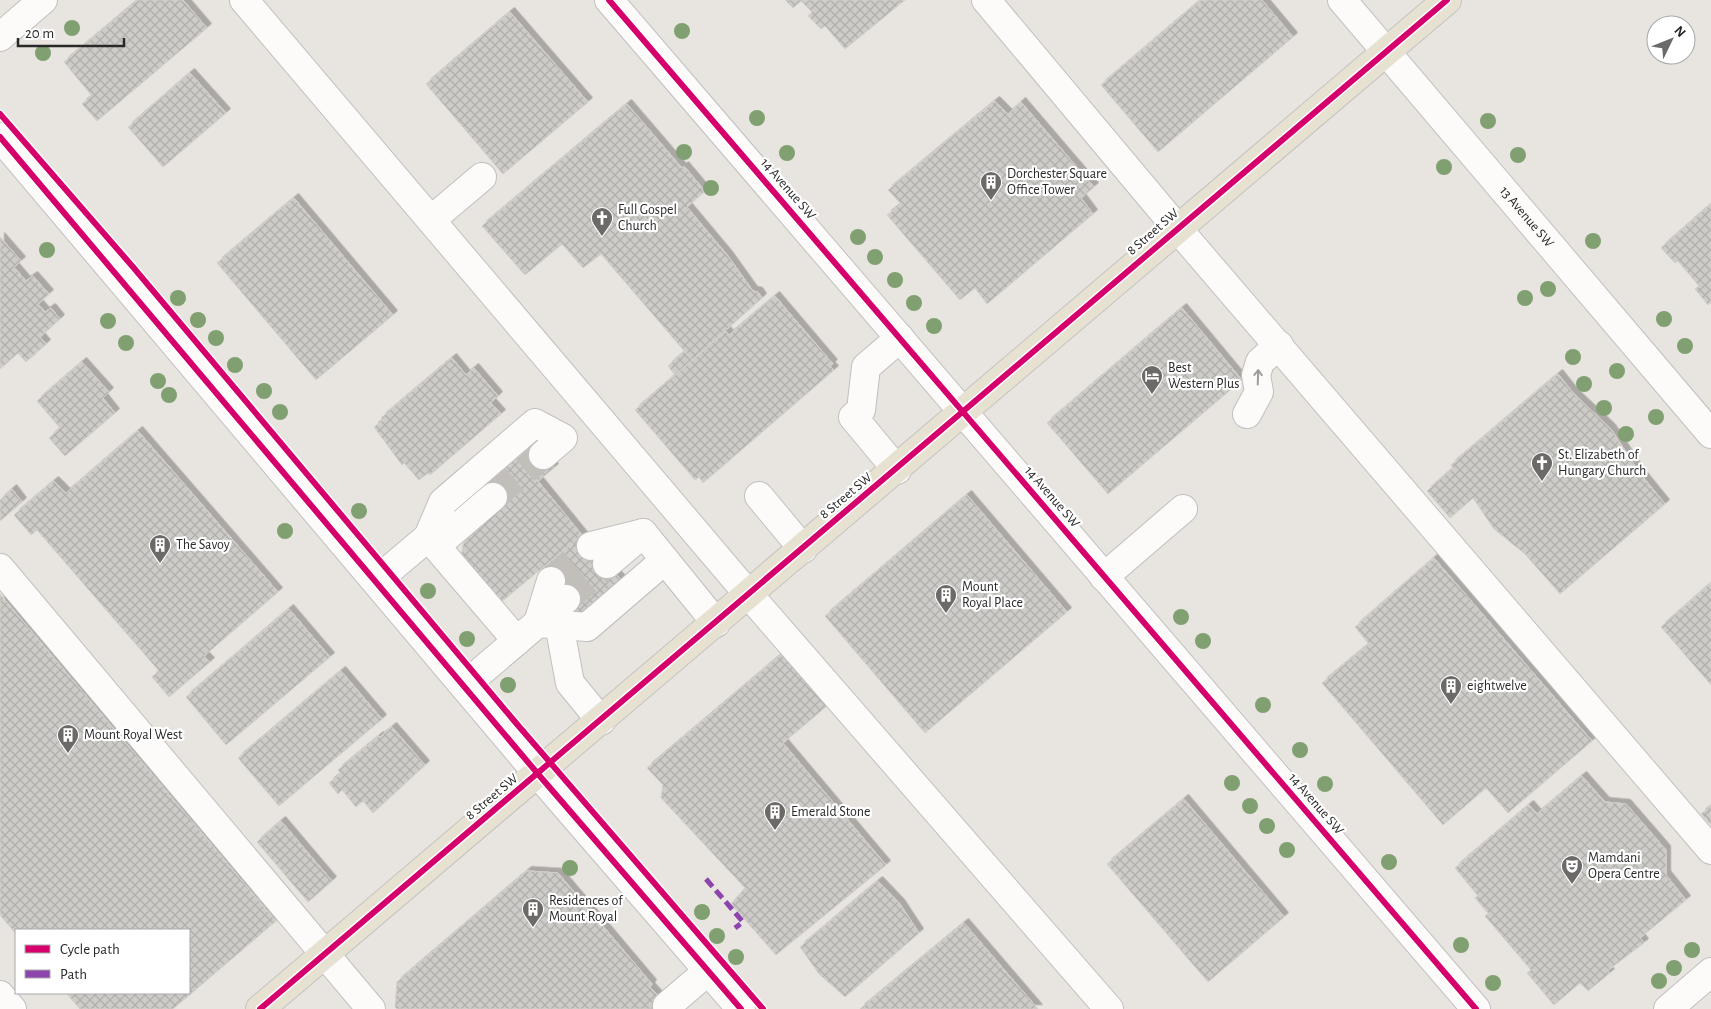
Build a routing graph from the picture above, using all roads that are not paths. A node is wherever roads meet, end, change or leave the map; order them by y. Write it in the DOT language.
graph roads {
  1 [pos="43,0"];
  2 [pos="244,0"];
  3 [pos="609,0"];
  4 [pos="986,0"];
  5 [pos="1342,0"];
  6 [pos="1447,0"];
  7 [pos="0,37"];
  8 [pos="1386,53"];
  9 [pos="0,137"];
  10 [pos="482,178"];
  11 [pos="431,220"];
  12 [pos="1177,228"];
  13 [pos="900,338"];
  14 [pos="1279,346"];
  15 [pos="964,413"];
  16 [pos="1247,414"];
  17 [pos="1711,434"];
  18 [pos="553,447"];
  19 [pos="897,470"];
  20 [pos="759,496"];
  21 [pos="493,498"];
  22 [pos="1183,509"];
  23 [pos="432,541"];
  24 [pos="803,549"];
  25 [pos="599,555"];
  26 [pos="665,560"];
  27 [pos="0,568"];
  28 [pos="1104,576"];
  29 [pos="376,581"];
  30 [pos="559,590"];
  31 [pos="749,594"];
  32 [pos="549,623"];
  33 [pos="716,623"];
  34 [pos="517,641"];
  35 [pos="464,686"];
  36 [pos="601,721"];
  37 [pos="538,774"];
  38 [pos="1711,850"];
  39 [pos="324,955"];
  40 [pos="708,970"];
  41 [pos="1711,972"];
  42 [pos="0,996"];
  43 [pos="667,1006"];
  44 [pos="12,1009"];
  45 [pos="260,1009"];
  46 [pos="371,1009"];
  47 [pos="741,1009"];
  48 [pos="1109,1009"];
  49 [pos="1476,1009"];
  50 [pos="1668,1009"];
  1 -- 7 [label="street"];
  2 -- 11 [label="street"];
  3 -- 13 [label="street, 14 Avenue SW"];
  4 -- 12 [label="street"];
  5 -- 8 [label="street, 13 Avenue SW"];
  6 -- 8 [label="main road, 8 Street SW"];
  8 -- 12 [label="main road, 8 Street SW"];
  8 -- 17 [label="street, 13 Avenue SW"];
  9 -- 29 [label="street"];
  10 -- 11 [label="street"];
  11 -- 31 [label="street"];
  12 -- 14 [label="street"];
  12 -- 15 [label="main road, 8 Street SW"];
  13 -- 15 [label="street, 14 Avenue SW"];
  13 -- 19 [label="street"];
  16 -- 14 [label="street, one-way"];
  14 -- 38 [label="street"];
  15 -- 19 [label="main road, 8 Street SW"];
  15 -- 28 [label="street, 14 Avenue SW"];
  18 -- 23 [label="street"];
  19 -- 24 [label="main road, 8 Street SW"];
  20 -- 24 [label="street"];
  21 -- 23 [label="street"];
  22 -- 28 [label="street"];
  23 -- 29 [label="street"];
  23 -- 34 [label="street"];
  24 -- 31 [label="main road, 8 Street SW"];
  25 -- 26 [label="street"];
  26 -- 32 [label="street"];
  26 -- 33 [label="street"];
  27 -- 39 [label="street"];
  28 -- 49 [label="street, 14 Avenue SW"];
  29 -- 35 [label="street"];
  30 -- 32 [label="street"];
  31 -- 33 [label="main road, 8 Street SW"];
  31 -- 48 [label="street"];
  32 -- 34 [label="street"];
  32 -- 36 [label="street"];
  33 -- 36 [label="main road, 8 Street SW"];
  34 -- 35 [label="street"];
  35 -- 37 [label="street"];
  36 -- 37 [label="main road, 8 Street SW"];
  37 -- 39 [label="main road, 8 Street SW"];
  37 -- 40 [label="street"];
  39 -- 45 [label="main road, 8 Street SW"];
  39 -- 46 [label="street"];
  40 -- 43 [label="street"];
  40 -- 47 [label="street"];
  41 -- 50 [label="street"];
  42 -- 44 [label="street"];
}
